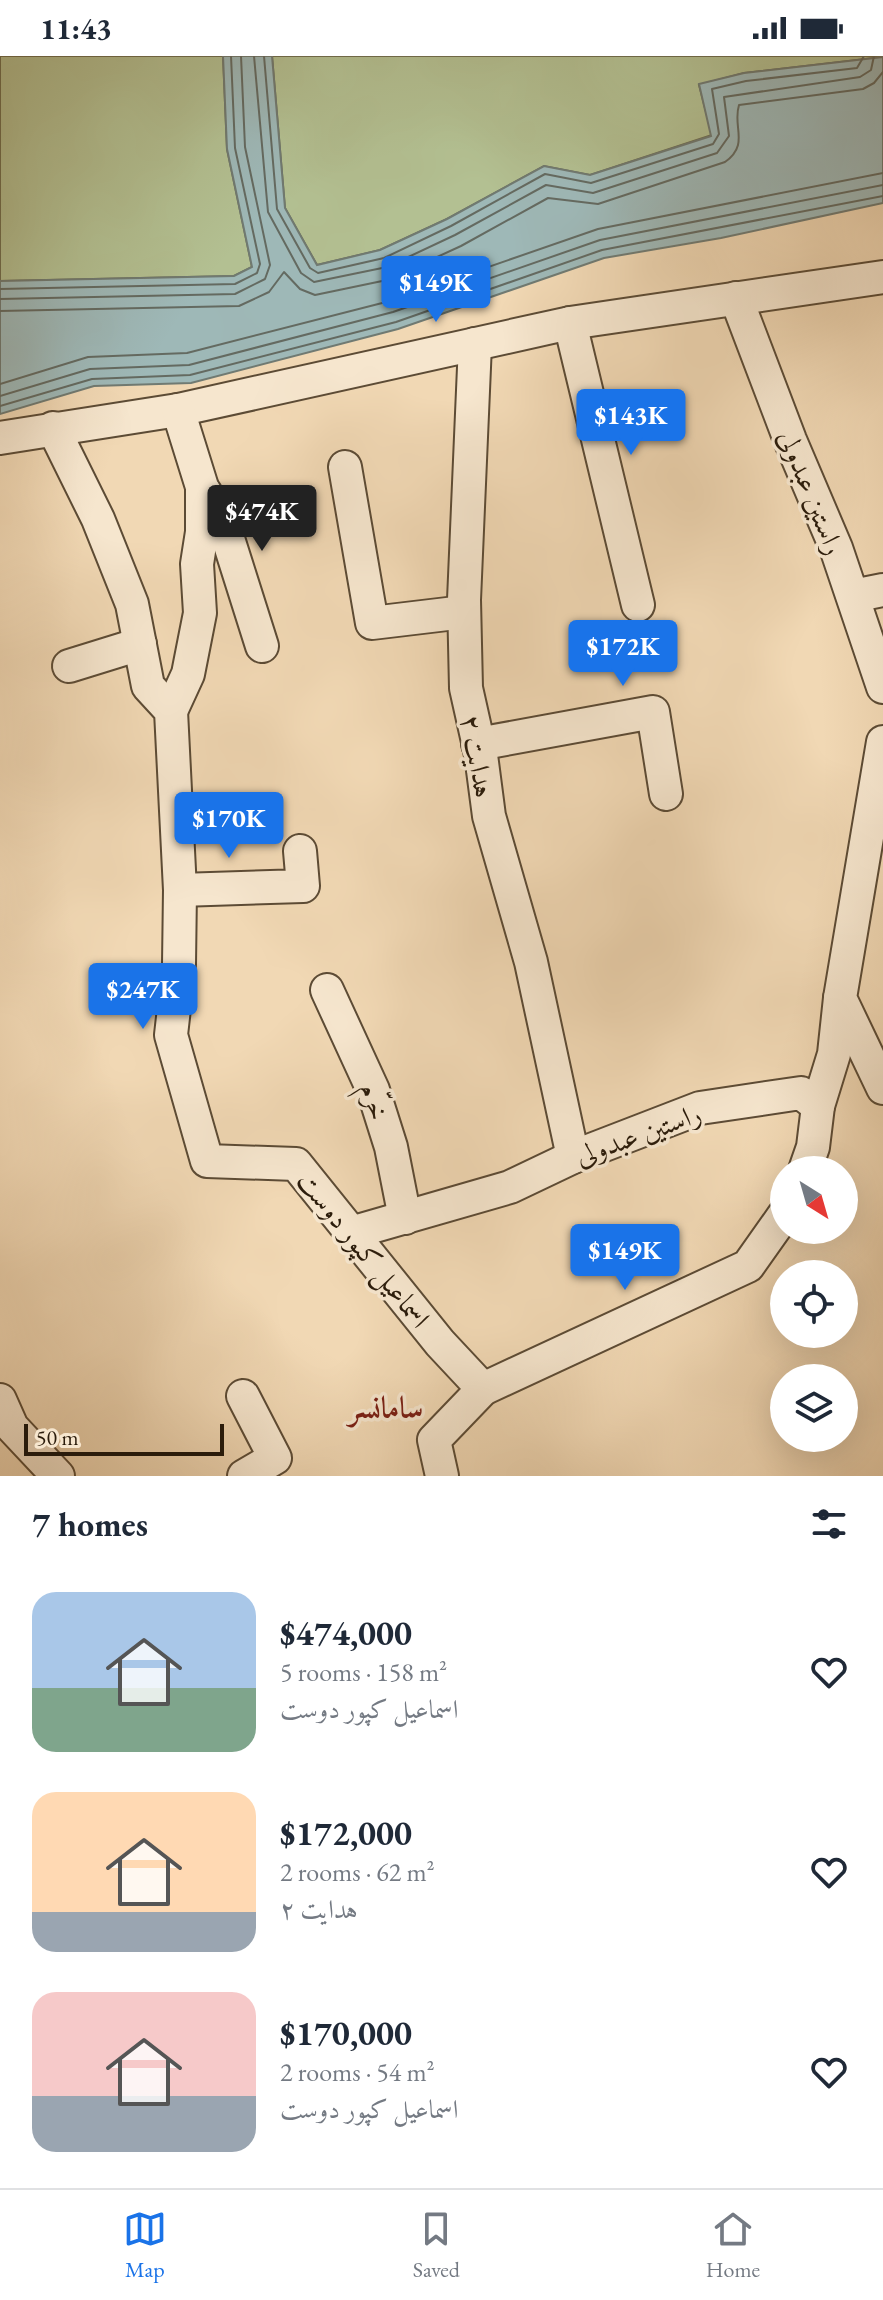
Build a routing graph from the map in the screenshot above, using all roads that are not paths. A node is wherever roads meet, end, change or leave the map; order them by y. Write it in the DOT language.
graph roads {
  1 [pos="883,277"];
  2 [pos="736,298"];
  3 [pos="570,323"];
  4 [pos="475,344"];
  5 [pos="178,410"];
  6 [pos="53,428"];
  7 [pos="0,438"];
  8 [pos="345,467"];
  9 [pos="202,487"];
  10 [pos="868,593"];
  11 [pos="638,605"];
  12 [pos="464,612"];
  13 [pos="140,644"];
  14 [pos="262,646"];
  15 [pos="69,666"];
  16 [pos="883,687"];
  17 [pos="171,711"];
  18 [pos="883,742"];
  19 [pos="478,744"];
  20 [pos="666,794"];
  21 [pos="300,851"];
  22 [pos="180,890"];
  23 [pos="327,990"];
  24 [pos="840,998"];
  25 [pos="883,1088"];
  26 [pos="818,1106"];
  27 [pos="810,1156"];
  28 [pos="573,1157"];
  29 [pos="405,1218"];
  30 [pos="354,1232"];
  31 [pos="770,1235"];
  32 [pos="483,1389"];
  33 [pos="243,1396"];
  34 [pos="0,1400"];
  35 [pos="58,1476"];
  36 [pos="244,1476"];
  37 [pos="442,1476"];
  1 -- 2 [label="street"];
  2 -- 3 [label="street"];
  2 -- 10 [label="street, راستین عبدولی"];
  3 -- 4 [label="street"];
  3 -- 11 [label="street"];
  4 -- 5 [label="street"];
  4 -- 12 [label="street, هدایت ۲"];
  5 -- 6 [label="street"];
  5 -- 9 [label="street"];
  6 -- 7 [label="street"];
  6 -- 13 [label="street"];
  8 -- 12 [label="street"];
  9 -- 14 [label="street"];
  9 -- 17 [label="street"];
  10 -- 16 [label="street, راستین عبدولی"];
  12 -- 19 [label="street, هدایت ۲"];
  13 -- 15 [label="street"];
  13 -- 17 [label="street"];
  17 -- 22 [label="street, اسماعیل کپور دوست"];
  18 -- 24 [label="street"];
  19 -- 20 [label="street"];
  19 -- 28 [label="street, هدایت ۲"];
  21 -- 22 [label="street"];
  22 -- 30 [label="street, اسماعیل کپور دوست"];
  23 -- 29 [label="street, خرّم"];
  24 -- 25 [label="street"];
  24 -- 26 [label="street"];
  26 -- 27 [label="street"];
  26 -- 28 [label="street, راستین عبدولی"];
  28 -- 29 [label="street, راستین عبدولی"];
  29 -- 30 [label="street, راستین عبدولی"];
  30 -- 32 [label="street, اسماعیل کپور دوست"];
  31 -- 32 [label="street"];
  32 -- 37 [label="street"];
  33 -- 36 [label="street"];
  34 -- 35 [label="street"];
}
